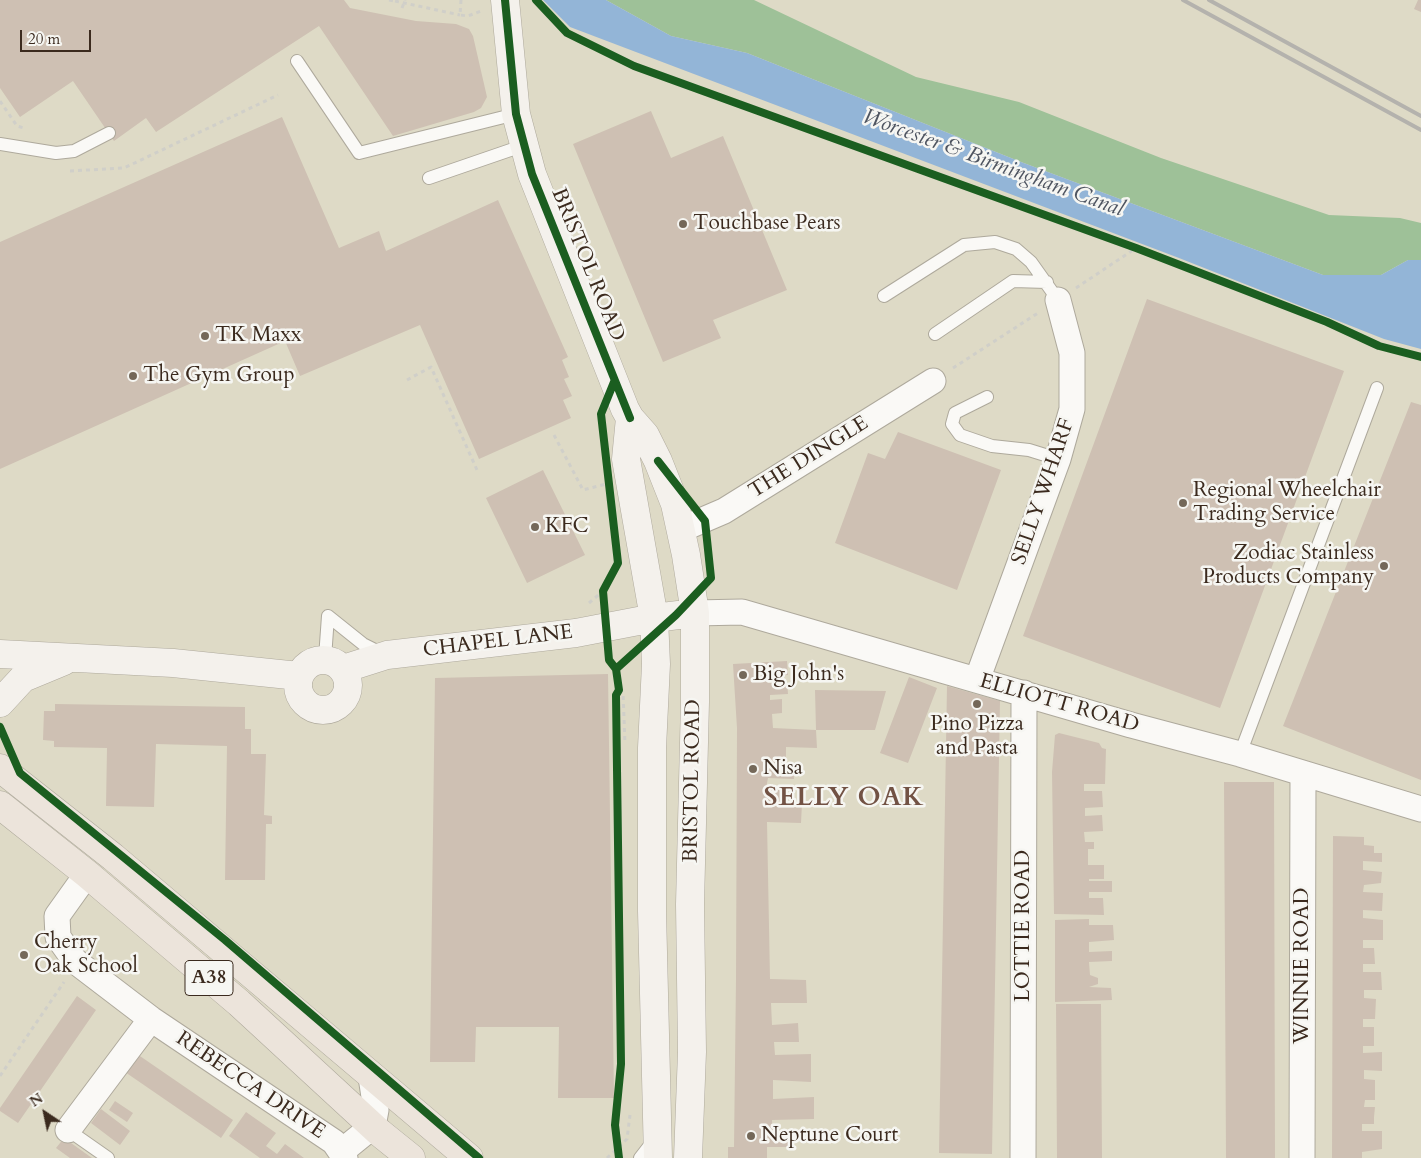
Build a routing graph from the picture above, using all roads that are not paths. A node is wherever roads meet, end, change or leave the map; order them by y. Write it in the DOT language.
graph roads {
  1 [pos="496,4"];
  2 [pos="296,61"];
  3 [pos="516,114"];
  4 [pos="108,133"];
  5 [pos="0,144"];
  6 [pos="525,145"];
  7 [pos="430,178"];
  8 [pos="1052,291"];
  9 [pos="884,296"];
  10 [pos="935,334"];
  11 [pos="933,381"];
  12 [pos="1377,388"];
  13 [pos="987,396"];
  14 [pos="630,418"];
  15 [pos="1058,459"];
  16 [pos="682,529"];
  17 [pos="695,613"];
  18 [pos="654,618"];
  19 [pos="0,654"];
  20 [pos="387,655"];
  21 [pos="72,657"];
  22 [pos="334,664"];
  23 [pos="299,676"];
  24 [pos="977,680"];
  25 [pos="1024,693"];
  26 [pos="0,703"];
  27 [pos="1240,754"];
  28 [pos="0,768"];
  29 [pos="1303,774"];
  30 [pos="0,806"];
  31 [pos="1421,809"];
  32 [pos="87,874"];
  33 [pos="151,1019"];
  34 [pos="371,1077"];
  35 [pos="373,1126"];
  36 [pos="68,1130"];
  37 [pos="658,1146"];
  38 [pos="343,1155"];
  39 [pos="108,1158"];
  40 [pos="411,1158"];
  41 [pos="469,1158"];
  42 [pos="640,1158"];
  43 [pos="688,1158"];
  44 [pos="1023,1158"];
  45 [pos="1302,1158"];
  1 -- 3 [label="main road, BRISTOL ROAD"];
  2 -- 3 [label="lane"];
  3 -- 6 [label="main road, BRISTOL ROAD"];
  4 -- 5 [label="lane"];
  6 -- 7 [label="lane"];
  6 -- 14 [label="main road, BRISTOL ROAD"];
  8 -- 9 [label="lane"];
  8 -- 10 [label="lane"];
  8 -- 15 [label="street, SELLY WHARF"];
  11 -- 16 [label="street, THE DINGLE"];
  12 -- 27 [label="lane"];
  13 -- 15 [label="lane"];
  14 -- 16 [label="main road, BRISTOL ROAD"];
  14 -- 18 [label="main road, BRISTOL ROAD"];
  15 -- 24 [label="street, SELLY WHARF"];
  16 -- 17 [label="main road, BRISTOL ROAD"];
  17 -- 18 [label="main road, CHAPEL LANE"];
  17 -- 24 [label="street, ELLIOTT ROAD"];
  17 -- 43 [label="main road, BRISTOL ROAD"];
  18 -- 20 [label="main road, CHAPEL LANE"];
  18 -- 37 [label="main road, BRISTOL ROAD"];
  19 -- 21 [label="main road"];
  20 -- 22 [label="main road, CHAPEL LANE"];
  20 -- 22 [label="lane"];
  21 -- 23 [label="main road"];
  21 -- 26 [label="main road"];
  22 -- 23 [label="main road"];
  22 -- 23 [label="main road"];
  24 -- 25 [label="street, ELLIOTT ROAD"];
  25 -- 27 [label="street, ELLIOTT ROAD"];
  25 -- 44 [label="street, LOTTIE ROAD"];
  27 -- 29 [label="street, ELLIOTT ROAD"];
  28 -- 34 [label="highway, A38"];
  29 -- 31 [label="street, ELLIOTT ROAD"];
  29 -- 45 [label="street, WINNIE ROAD"];
  30 -- 32 [label="highway, A38"];
  32 -- 33 [label="street, REBECCA DRIVE"];
  32 -- 35 [label="highway, A38"];
  33 -- 36 [label="street"];
  33 -- 38 [label="street, REBECCA DRIVE"];
  34 -- 35 [label="street"];
  34 -- 41 [label="highway, A38"];
  35 -- 38 [label="street"];
  35 -- 40 [label="highway, A38"];
  36 -- 39 [label="lane"];
  37 -- 42 [label="lane"];
}
